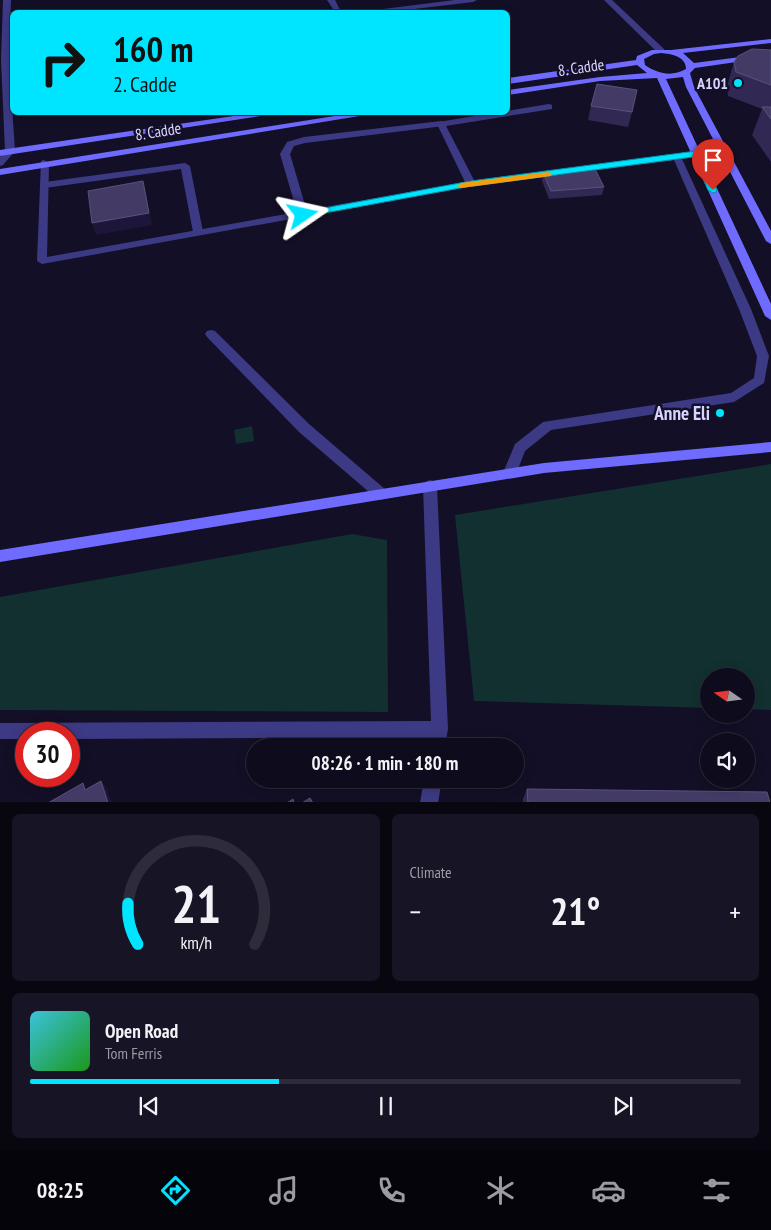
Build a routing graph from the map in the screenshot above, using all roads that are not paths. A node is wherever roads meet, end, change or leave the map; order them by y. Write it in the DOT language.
graph roads {
  1 [pos="7,0"];
  2 [pos="473,0"];
  3 [pos="608,0"];
  4 [pos="391,10"];
  5 [pos="771,41"];
  6 [pos="665,51"];
  7 [pos="771,55"];
  8 [pos="2,61"];
  9 [pos="639,62"];
  10 [pos="688,69"];
  11 [pos="660,75"];
  12 [pos="510,81"];
  13 [pos="510,93"];
  14 [pos="549,107"];
  15 [pos="510,113"];
  16 [pos="262,115"];
  17 [pos="360,115"];
  18 [pos="498,115"];
  19 [pos="441,124"];
  20 [pos="5,152"];
  21 [pos="696,154"];
  22 [pos="677,157"];
  23 [pos="0,162"];
  24 [pos="44,163"];
  25 [pos="0,172"];
  26 [pos="471,184"];
  27 [pos="45,185"];
  28 [pos="303,215"];
  29 [pos="767,225"];
  30 [pos="198,232"];
  31 [pos="771,242"];
  32 [pos="771,316"];
  33 [pos="211,334"];
  34 [pos="771,447"];
  35 [pos="510,473"];
  36 [pos="430,486"];
  37 [pos="381,494"];
  38 [pos="0,556"];
  39 [pos="440,729"];
  40 [pos="0,731"];
  41 [pos="439,738"];
  42 [pos="431,788"];
  43 [pos="429,802"];
  1 -- 8 [label="street"];
  2 -- 4 [label="street"];
  3 -- 6 [label="street"];
  5 -- 6 [label="street"];
  6 -- 9 [label="street, 8. Cadde"];
  6 -- 10 [label="street"];
  7 -- 10 [label="street"];
  8 -- 20 [label="street"];
  9 -- 11 [label="street"];
  9 -- 12 [label="street, 8. Cadde"];
  10 -- 11 [label="street, 8. Cadde"];
  10 -- 29 [label="street"];
  11 -- 13 [label="street, 8. Cadde"];
  11 -- 21 [label="street"];
  14 -- 15 [label="street"];
  16 -- 20 [label="street, 8. Cadde"];
  17 -- 24 [label="street, 8. Cadde"];
  18 -- 19 [label="street"];
  19 -- 26 [label="street"];
  19 -- 28 [label="street"];
  20 -- 23 [label="street"];
  21 -- 22 [label="street"];
  21 -- 32 [label="street"];
  22 -- 26 [label="street"];
  22 -- 35 [label="street"];
  24 -- 25 [label="street, 8. Cadde"];
  24 -- 27 [label="street"];
  26 -- 28 [label="street"];
  27 -- 30 [label="street"];
  27 -- 30 [label="street"];
  28 -- 30 [label="street"];
  29 -- 31 [label="street"];
  33 -- 37 [label="street"];
  34 -- 35 [label="street"];
  35 -- 36 [label="street"];
  36 -- 37 [label="street"];
  36 -- 39 [label="street"];
  37 -- 38 [label="street"];
  39 -- 40 [label="street"];
  39 -- 41 [label="street"];
  42 -- 43 [label="street"];
}
